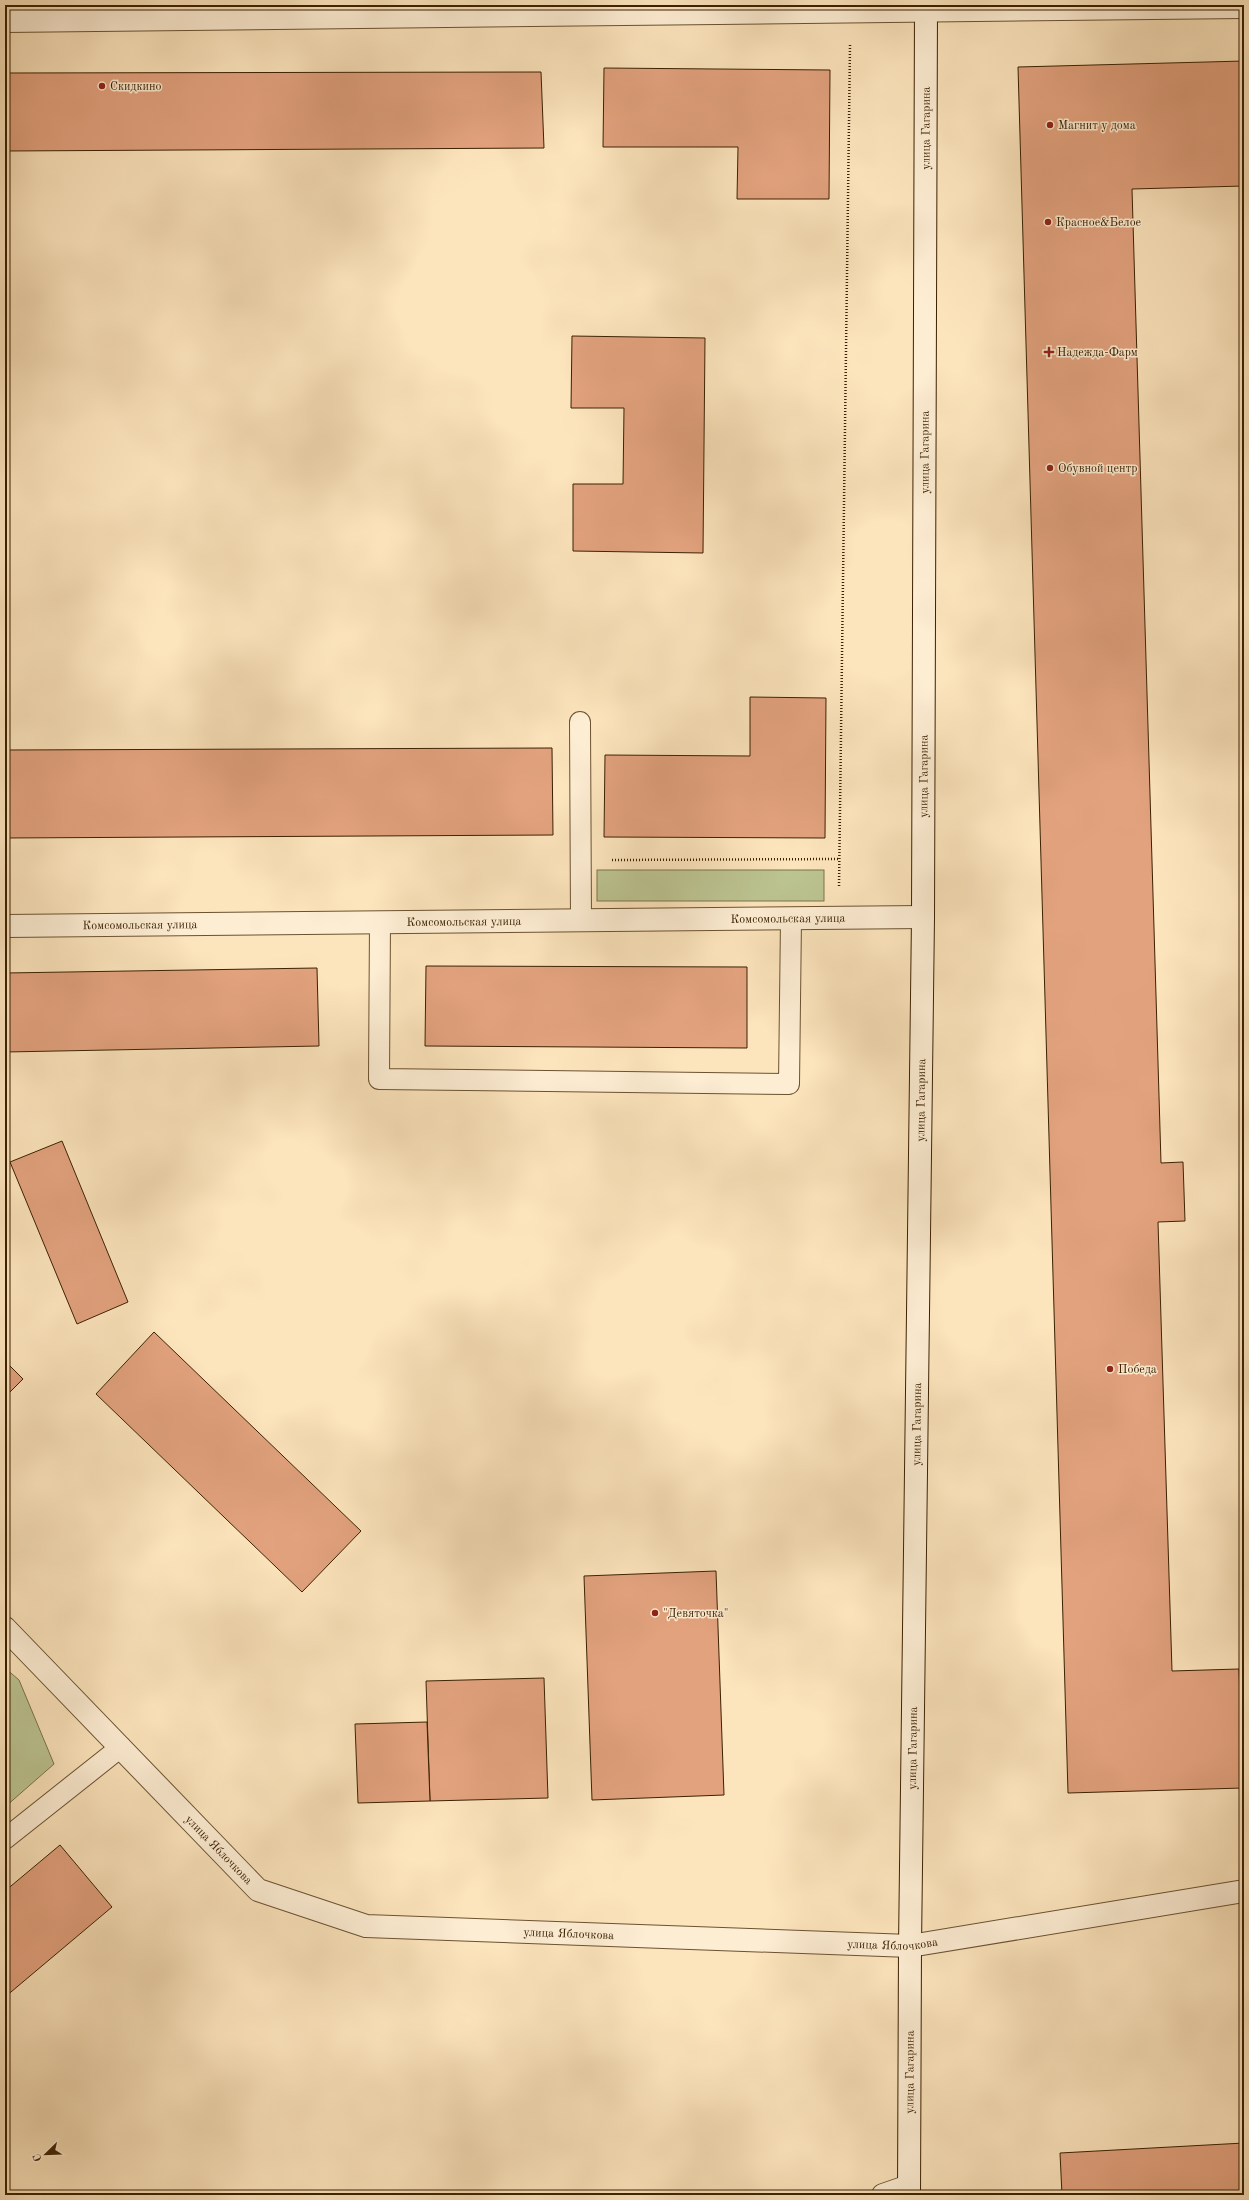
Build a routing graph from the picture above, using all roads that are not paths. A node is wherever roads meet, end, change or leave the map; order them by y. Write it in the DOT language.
graph roads {
  1 [pos="926,7"];
  2 [pos="1244,7"];
  3 [pos="5,21"];
  4 [pos="580,722"];
  5 [pos="923,917"];
  6 [pos="791,919"];
  7 [pos="581,920"];
  8 [pos="380,922"];
  9 [pos="5,926"];
  10 [pos="5,1628"];
  11 [pos="121,1747"];
  12 [pos="5,1839"];
  13 [pos="1244,1891"];
  14 [pos="910,1946"];
  15 [pos="909,2190"];
  16 [pos="884,2195"];
  1 -- 2 [label="street"];
  1 -- 3 [label="street"];
  1 -- 5 [label="street, улица Гагарина"];
  4 -- 7 [label="lane"];
  5 -- 6 [label="street, Комсомольская улица"];
  5 -- 14 [label="street, улица Гагарина"];
  6 -- 7 [label="street, Комсомольская улица"];
  6 -- 8 [label="lane"];
  7 -- 8 [label="street, Комсомольская улица"];
  8 -- 9 [label="street, Комсомольская улица"];
  10 -- 11 [label="street, улица Яблочкова"];
  11 -- 12 [label="lane"];
  11 -- 14 [label="street, улица Яблочкова"];
  13 -- 14 [label="street, улица Яблочкова"];
  14 -- 15 [label="street, улица Гагарина"];
  15 -- 16 [label="street"];
}
